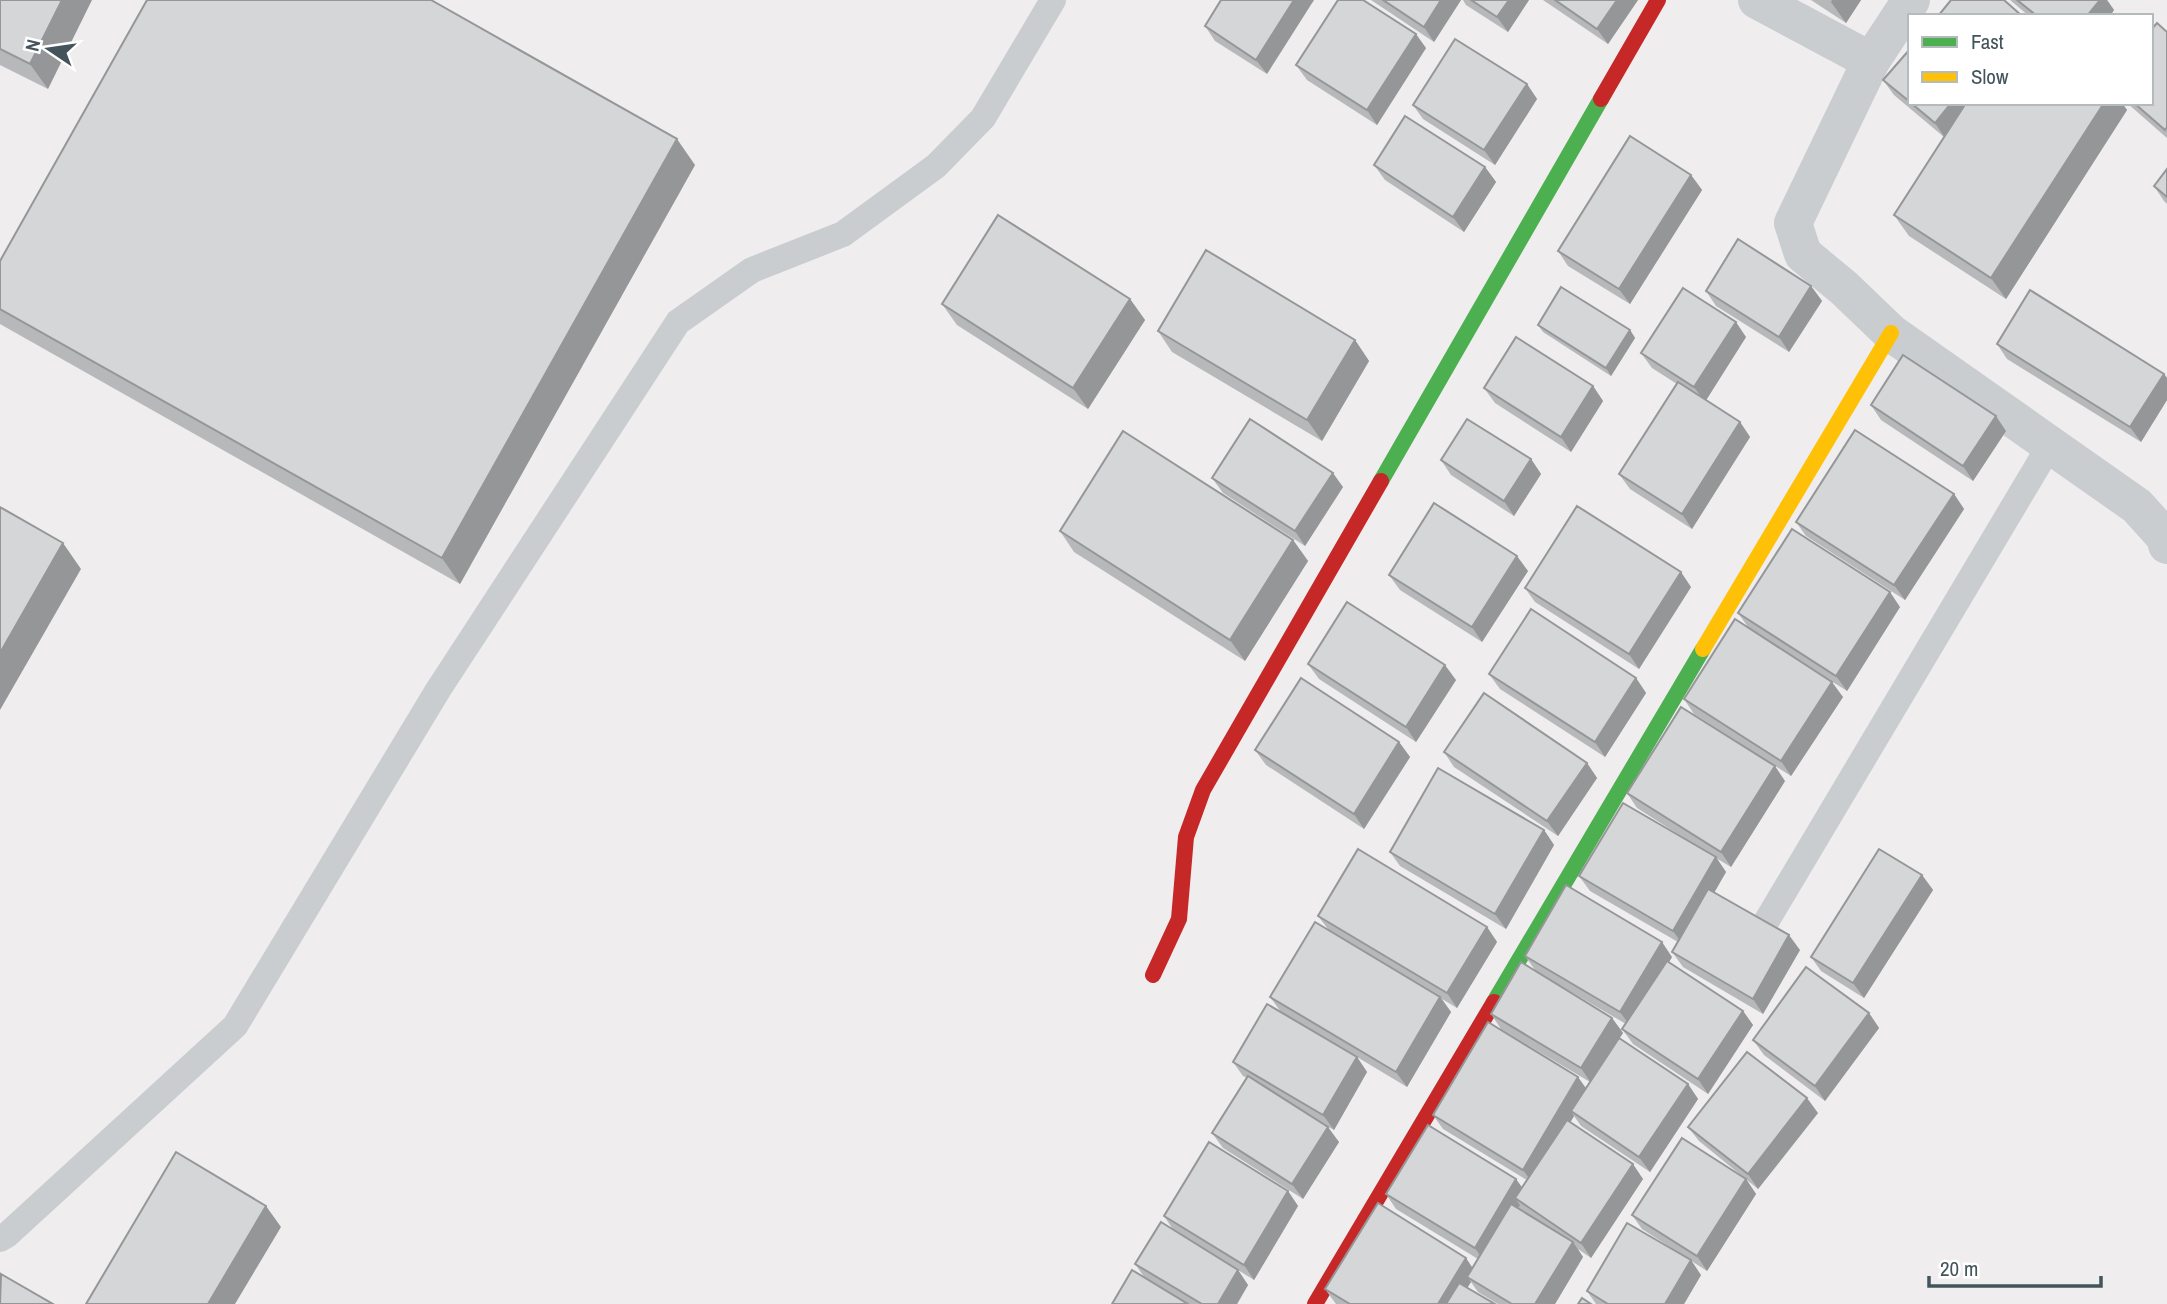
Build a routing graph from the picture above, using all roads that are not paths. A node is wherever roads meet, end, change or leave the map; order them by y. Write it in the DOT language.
graph roads {
  1 [pos="1053,0"];
  2 [pos="1658,0"];
  3 [pos="1757,0"];
  4 [pos="1911,0"];
  5 [pos="1871,61"];
  6 [pos="1891,333"];
  7 [pos="2050,445"];
  8 [pos="2167,545"];
  9 [pos="1766,922"];
  10 [pos="1153,975"];
  11 [pos="0,1239"];
  12 [pos="1315,1304"];
  1 -- 11 [label="lane"];
  2 -- 10 [label="street"];
  3 -- 5 [label="street"];
  4 -- 5 [label="street"];
  5 -- 6 [label="street"];
  6 -- 7 [label="street"];
  6 -- 12 [label="street"];
  7 -- 8 [label="street"];
  7 -- 9 [label="lane"];
}
